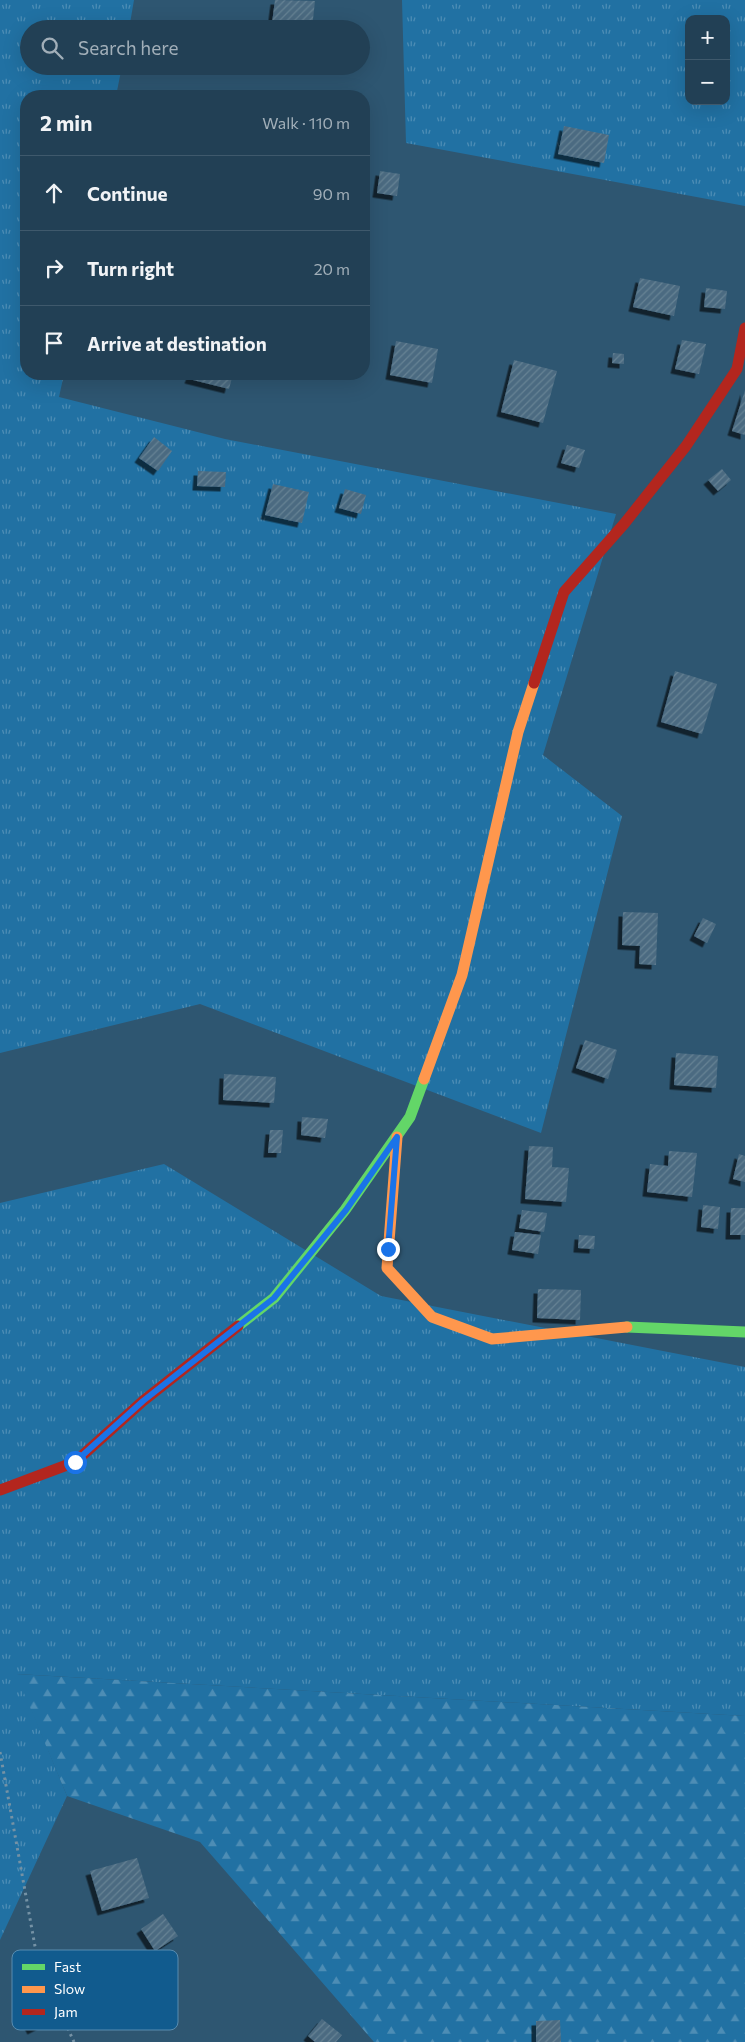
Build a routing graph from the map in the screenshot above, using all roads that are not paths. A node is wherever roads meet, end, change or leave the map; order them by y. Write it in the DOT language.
graph roads {
  1 [pos="745,328"];
  2 [pos="397,1137"];
  3 [pos="745,1332"];
  4 [pos="0,1490"];
  1 -- 2 [label="street"];
  2 -- 3 [label="street"];
  2 -- 4 [label="street"];
}
